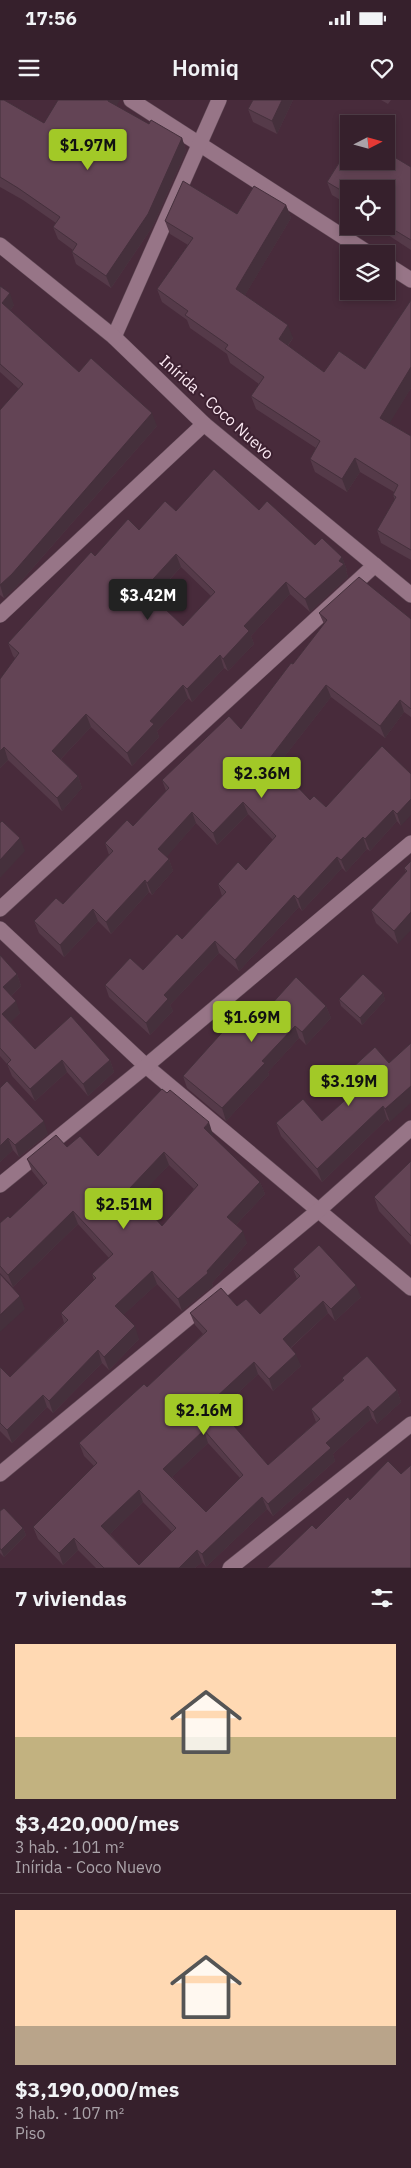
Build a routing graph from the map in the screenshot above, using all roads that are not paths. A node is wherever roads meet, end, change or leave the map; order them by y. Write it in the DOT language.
graph roads {
  1 [pos="131,100"];
  2 [pos="220,100"];
  3 [pos="200,145"];
  4 [pos="0,245"];
  5 [pos="356,245"];
  6 [pos="395,270"];
  7 [pos="411,280"];
  8 [pos="114,336"];
  9 [pos="204,424"];
  10 [pos="375,565"];
  11 [pos="411,595"];
  12 [pos="0,616"];
  13 [pos="411,843"];
  14 [pos="0,909"];
  15 [pos="0,929"];
  16 [pos="146,1066"];
  17 [pos="411,1128"];
  18 [pos="0,1185"];
  19 [pos="319,1210"];
  20 [pos="411,1288"];
  21 [pos="411,1424"];
  22 [pos="0,1474"];
  23 [pos="230,1568"];
  1 -- 3 [label="street"];
  2 -- 3 [label="street"];
  3 -- 5 [label="street"];
  3 -- 8 [label="street"];
  4 -- 8 [label="street, Inírida - Coco Nuevo"];
  6 -- 7 [label="street"];
  8 -- 9 [label="street, Inírida - Coco Nuevo"];
  9 -- 10 [label="street, Inírida - Coco Nuevo"];
  9 -- 12 [label="street"];
  10 -- 11 [label="street, Inírida - Coco Nuevo"];
  10 -- 14 [label="street"];
  13 -- 16 [label="street"];
  15 -- 16 [label="street"];
  16 -- 18 [label="street"];
  16 -- 19 [label="street"];
  17 -- 19 [label="street"];
  19 -- 20 [label="street"];
  19 -- 22 [label="street"];
  21 -- 23 [label="street"];
}
